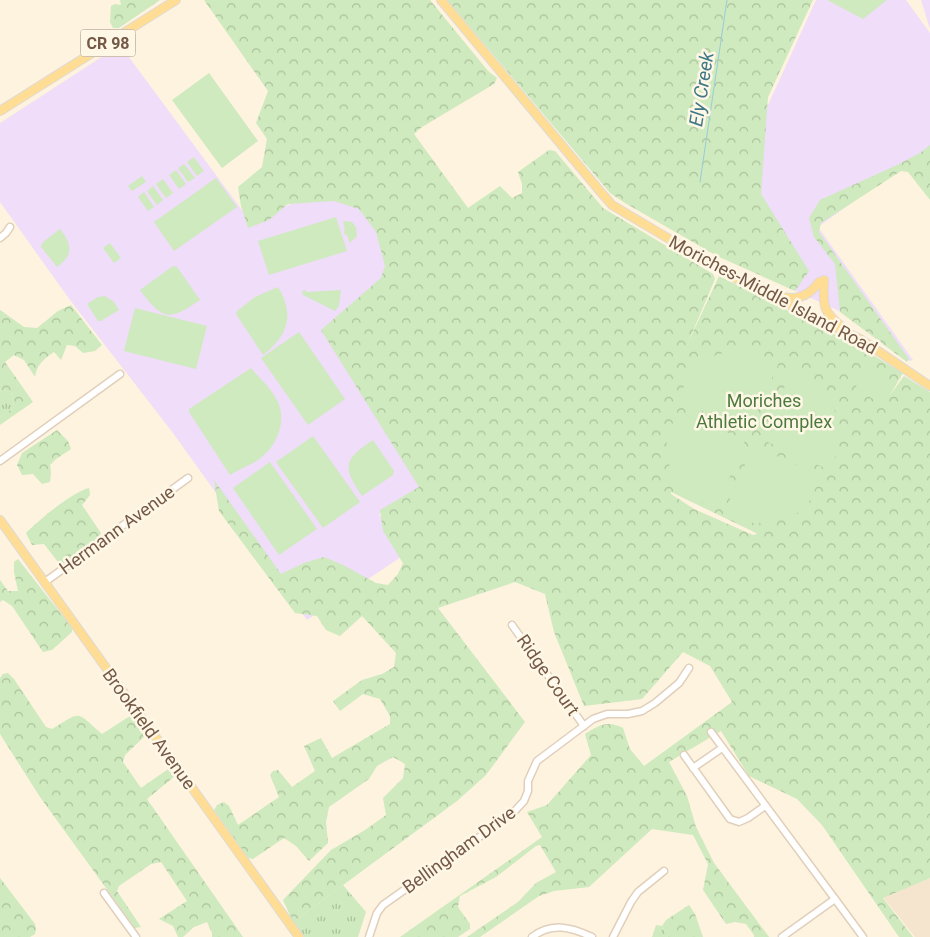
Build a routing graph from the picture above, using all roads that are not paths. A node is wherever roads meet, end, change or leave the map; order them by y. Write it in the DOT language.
graph roads {
  1 [pos="176,0"];
  2 [pos="441,0"];
  3 [pos="0,111"];
  4 [pos="10,227"];
  5 [pos="0,238"];
  6 [pos="767,295"];
  7 [pos="851,335"];
  8 [pos="120,374"];
  9 [pos="930,386"];
  10 [pos="0,461"];
  11 [pos="188,478"];
  12 [pos="0,520"];
  13 [pos="45,582"];
  14 [pos="512,625"];
  15 [pos="689,668"];
  16 [pos="584,726"];
  17 [pos="711,732"];
  18 [pos="722,748"];
  19 [pos="684,756"];
  20 [pos="693,768"];
  21 [pos="765,806"];
  22 [pos="664,871"];
  23 [pos="104,892"];
  24 [pos="835,899"];
  25 [pos="136,937"];
  26 [pos="299,937"];
  27 [pos="369,937"];
  28 [pos="532,937"];
  29 [pos="592,937"];
  30 [pos="613,937"];
  31 [pos="782,937"];
  32 [pos="862,937"];
  1 -- 3 [label="main road, CR 98"];
  2 -- 6 [label="main road, Moriches-Middle Island Road"];
  4 -- 5 [label="street"];
  6 -- 7 [label="main road, Moriches-Middle Island Road"];
  6 -- 7 [label="main road"];
  7 -- 9 [label="main road, Moriches-Middle Island Road"];
  8 -- 10 [label="street"];
  11 -- 13 [label="street, Hermann Avenue"];
  12 -- 13 [label="main road, Brookfield Avenue"];
  13 -- 26 [label="main road, Brookfield Avenue"];
  14 -- 16 [label="street, Ridge Court"];
  15 -- 16 [label="street, Bellingham Drive"];
  16 -- 27 [label="street, Bellingham Drive"];
  17 -- 18 [label="street"];
  18 -- 20 [label="street"];
  18 -- 21 [label="street"];
  19 -- 20 [label="street"];
  20 -- 21 [label="street"];
  21 -- 24 [label="street"];
  22 -- 30 [label="street"];
  23 -- 25 [label="street"];
  24 -- 31 [label="street"];
  24 -- 32 [label="street"];
  28 -- 29 [label="street"];
}
